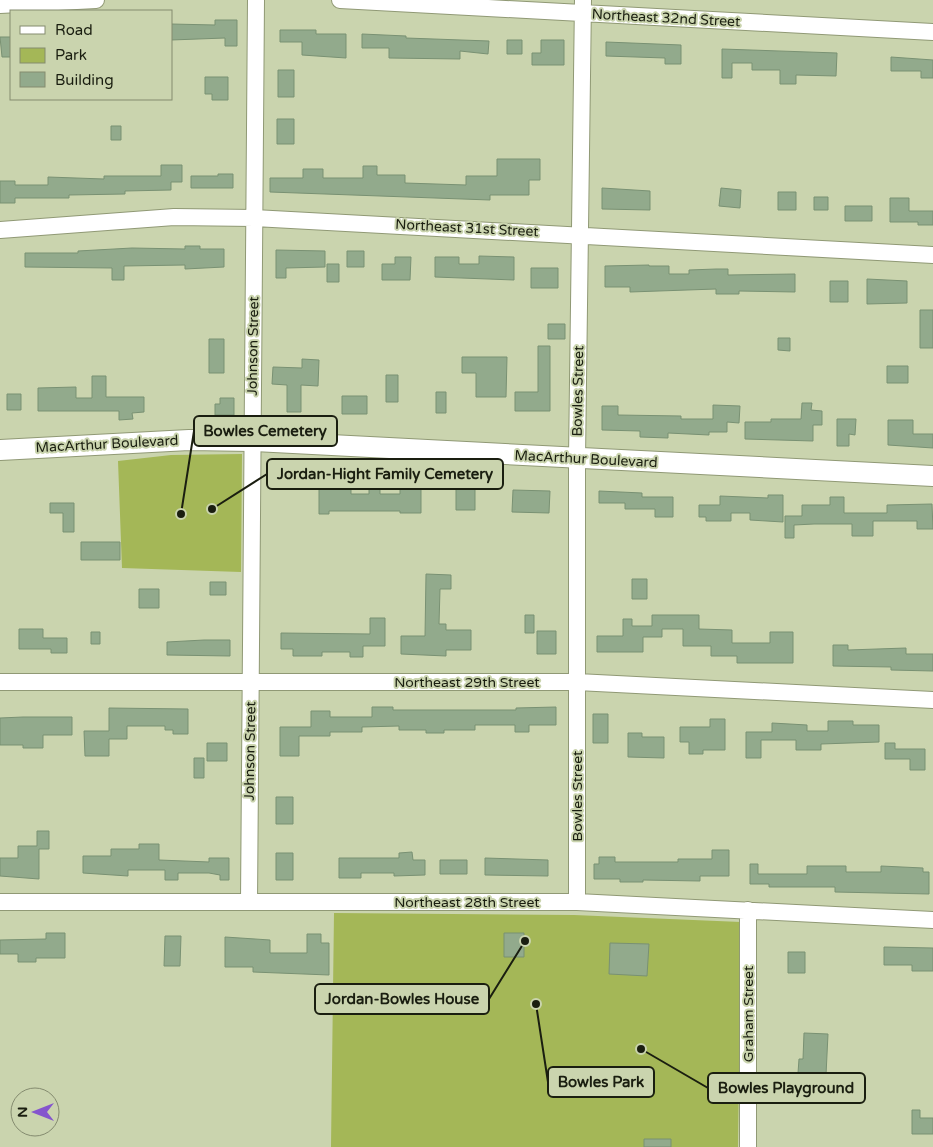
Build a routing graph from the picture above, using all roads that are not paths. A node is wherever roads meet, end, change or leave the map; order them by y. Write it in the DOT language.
graph roads {
  1 [pos="96,0"];
  2 [pos="256,0"];
  3 [pos="340,0"];
  4 [pos="0,5"];
  5 [pos="583,6"];
  6 [pos="933,32"];
  7 [pos="254,218"];
  8 [pos="0,230"];
  9 [pos="581,235"];
  10 [pos="933,255"];
  11 [pos="252,441"];
  12 [pos="0,450"];
  13 [pos="578,458"];
  14 [pos="933,476"];
  15 [pos="0,682"];
  16 [pos="251,682"];
  17 [pos="577,682"];
  18 [pos="933,700"];
  19 [pos="0,902"];
  20 [pos="248,902"];
  21 [pos="577,902"];
  22 [pos="748,910"];
  23 [pos="933,920"];
  24 [pos="748,1147"];
  1 -- 4 [label="street"];
  2 -- 7 [label="street, Johnson Street"];
  3 -- 5 [label="street, Northeast 32nd Street"];
  5 -- 6 [label="street, Northeast 32nd Street"];
  5 -- 9 [label="street, Bowles Street"];
  7 -- 8 [label="street, Northeast 31st Street"];
  7 -- 9 [label="street, Northeast 31st Street"];
  7 -- 11 [label="street, Johnson Street"];
  9 -- 10 [label="street, Northeast 31st Street"];
  9 -- 13 [label="street, Bowles Street"];
  11 -- 12 [label="main road, MacArthur Boulevard"];
  11 -- 13 [label="main road, MacArthur Boulevard"];
  11 -- 16 [label="street, Johnson Street"];
  13 -- 14 [label="main road, MacArthur Boulevard"];
  13 -- 17 [label="street, Bowles Street"];
  15 -- 16 [label="street, Northeast 29th Street"];
  16 -- 17 [label="street, Northeast 29th Street"];
  16 -- 20 [label="street, Johnson Street"];
  17 -- 18 [label="street, Northeast 29th Street"];
  17 -- 21 [label="street, Bowles Street"];
  19 -- 20 [label="street, Northeast 28th Street"];
  20 -- 21 [label="street, Northeast 28th Street"];
  21 -- 22 [label="street, Northeast 28th Street"];
  22 -- 23 [label="street, Northeast 28th Street"];
  22 -- 24 [label="street, Graham Street"];
}
